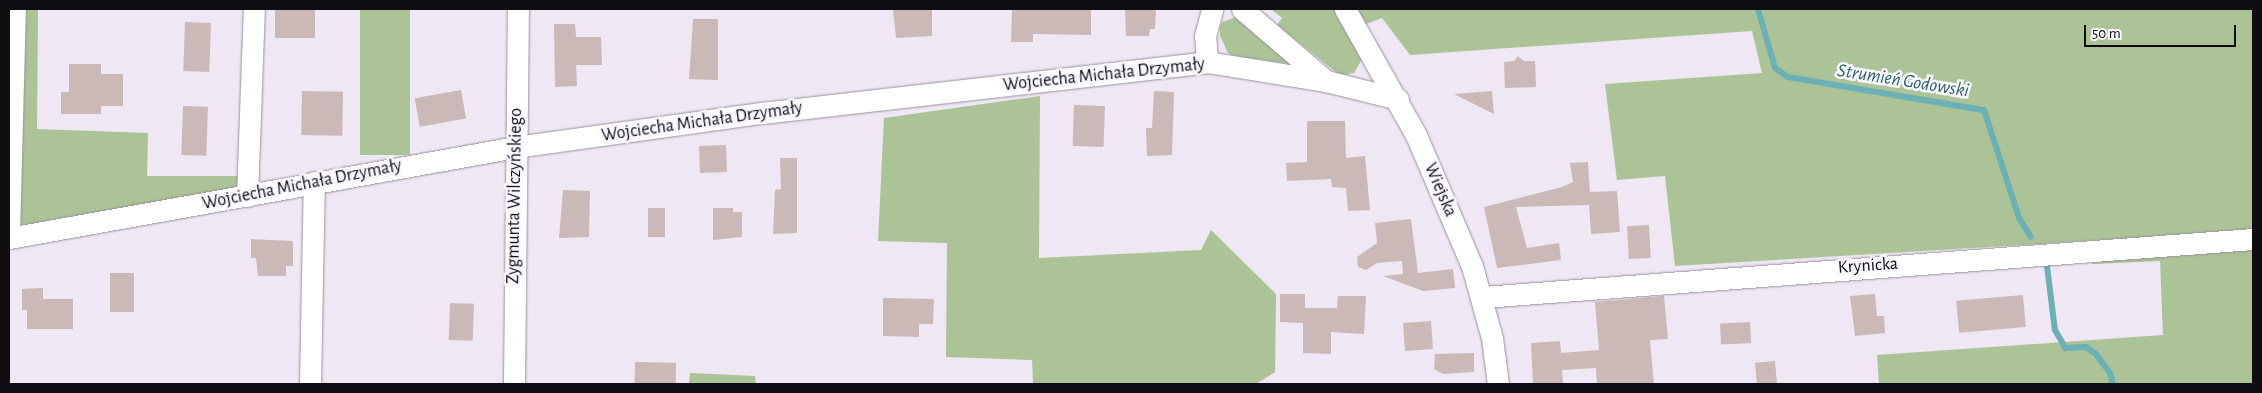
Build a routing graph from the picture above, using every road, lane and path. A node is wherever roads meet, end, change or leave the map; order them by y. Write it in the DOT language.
graph roads {
  1 [pos="15,9"];
  2 [pos="254,9"];
  3 [pos="518,9"];
  4 [pos="1212,9"];
  5 [pos="1242,9"];
  6 [pos="1345,9"];
  7 [pos="1207,62"];
  8 [pos="1326,81"];
  9 [pos="1398,99"];
  10 [pos="516,147"];
  11 [pos="314,182"];
  12 [pos="247,196"];
  13 [pos="9,234"];
  14 [pos="9,238"];
  15 [pos="2253,239"];
  16 [pos="1482,296"];
  17 [pos="310,384"];
  18 [pos="514,384"];
  19 [pos="1498,384"];
  1 -- 13 [label="street"];
  2 -- 12 [label="street"];
  3 -- 10 [label="street, Zygmunta Wilczyńskiego"];
  4 -- 7 [label="street"];
  5 -- 8 [label="street"];
  6 -- 9 [label="street, Wiejska"];
  7 -- 8 [label="street, Wojciecha Michała Drzymały"];
  7 -- 10 [label="street, Wojciecha Michała Drzymały"];
  8 -- 9 [label="street, Wojciecha Michała Drzymały"];
  9 -- 16 [label="street, Wiejska"];
  10 -- 11 [label="street, Wojciecha Michała Drzymały"];
  10 -- 18 [label="street, Zygmunta Wilczyńskiego"];
  11 -- 12 [label="street, Wojciecha Michała Drzymały"];
  11 -- 17 [label="street"];
  12 -- 14 [label="street, Wojciecha Michała Drzymały"];
  15 -- 16 [label="street, Krynicka"];
  16 -- 19 [label="street, Wiejska"];
}
